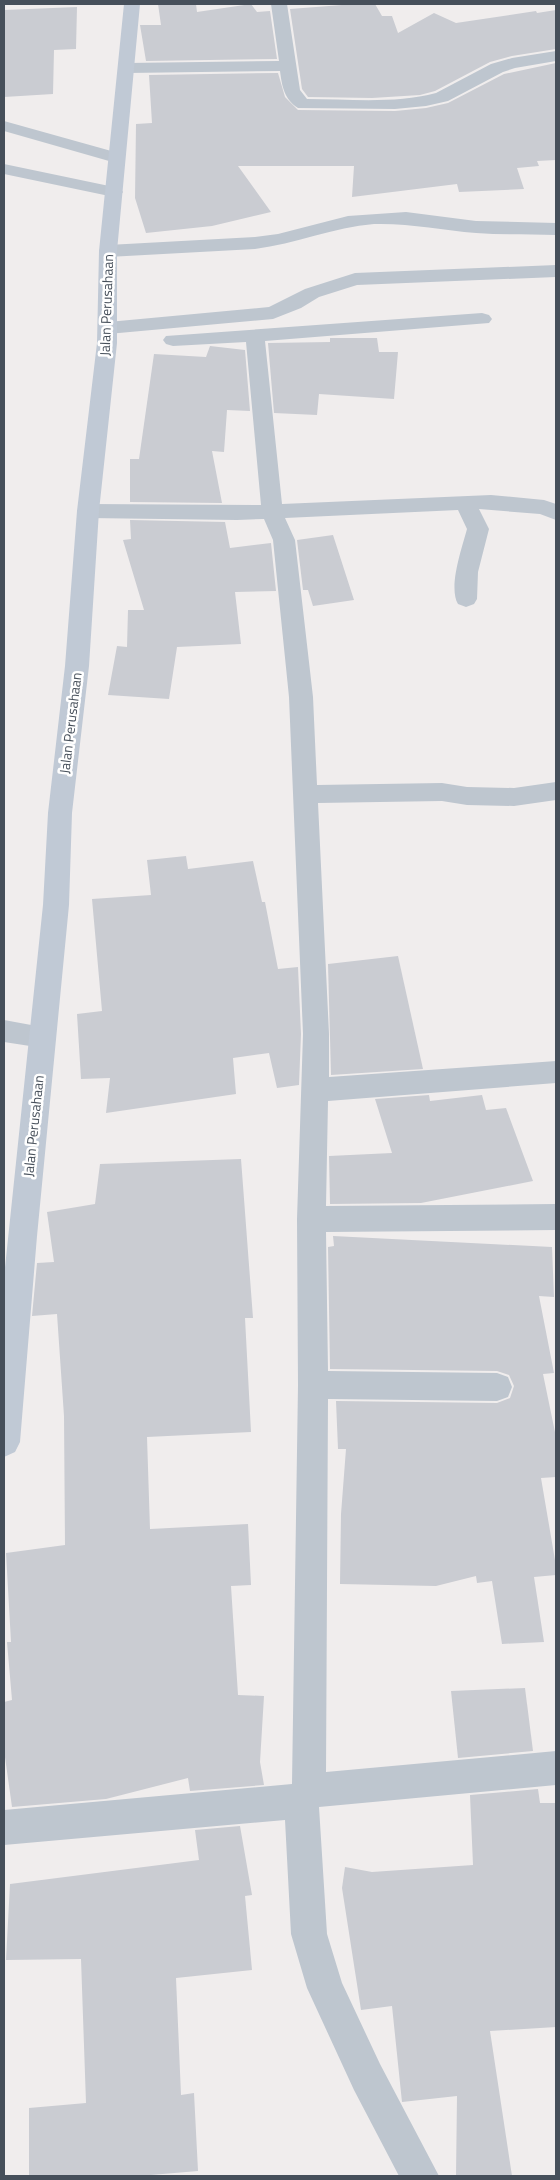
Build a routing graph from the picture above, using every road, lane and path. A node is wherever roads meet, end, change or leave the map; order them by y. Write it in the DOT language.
graph roads {
  1 [pos="132,4"];
  2 [pos="279,4"];
  3 [pos="556,56"];
  4 [pos="288,66"];
  5 [pos="127,68"];
  6 [pos="4,126"];
  7 [pos="116,158"];
  8 [pos="4,169"];
  9 [pos="114,192"];
  10 [pos="556,229"];
  11 [pos="108,251"];
  12 [pos="556,270"];
  13 [pos="273,313"];
  14 [pos="482,318"];
  15 [pos="277,334"];
  16 [pos="108,335"];
  17 [pos="255,336"];
  18 [pos="466,504"];
  19 [pos="88,511"];
  20 [pos="272,511"];
  21 [pos="556,513"];
  22 [pos="466,599"];
  23 [pos="556,791"];
  24 [pos="305,794"];
  25 [pos="4,1031"];
  26 [pos="42,1037"];
  27 [pos="556,1072"];
  28 [pos="315,1090"];
  29 [pos="556,1217"];
  30 [pos="311,1219"];
  31 [pos="13,1236"];
  32 [pos="313,1385"];
  33 [pos="497,1387"];
  34 [pos="4,1442"];
  35 [pos="556,1768"];
  36 [pos="305,1796"];
  37 [pos="4,1827"];
  38 [pos="420,2176"];
  1 -- 5 [label="main road, Jalan Perusahaan"];
  2 -- 4 [label="street"];
  3 -- 4 [label="street"];
  4 -- 5 [label="street"];
  5 -- 7 [label="main road, Jalan Perusahaan"];
  6 -- 7 [label="street"];
  7 -- 9 [label="main road, Jalan Perusahaan"];
  8 -- 9 [label="lane"];
  9 -- 11 [label="main road, Jalan Perusahaan"];
  10 -- 11 [label="street"];
  11 -- 16 [label="main road, Jalan Perusahaan"];
  12 -- 13 [label="street"];
  13 -- 15 [label="street"];
  13 -- 16 [label="street"];
  14 -- 15 [label="street"];
  15 -- 17 [label="street"];
  16 -- 17 [label="street"];
  16 -- 19 [label="main road, Jalan Perusahaan"];
  17 -- 20 [label="street"];
  18 -- 20 [label="street"];
  18 -- 21 [label="street"];
  18 -- 22 [label="street"];
  19 -- 20 [label="street"];
  19 -- 26 [label="main road, Jalan Perusahaan"];
  20 -- 24 [label="street"];
  23 -- 24 [label="street"];
  24 -- 28 [label="street"];
  25 -- 26 [label="street"];
  26 -- 31 [label="main road, Jalan Perusahaan"];
  27 -- 28 [label="street"];
  28 -- 30 [label="street"];
  29 -- 30 [label="street"];
  30 -- 32 [label="street"];
  31 -- 34 [label="main road, Jalan Perusahaan"];
  32 -- 33 [label="street"];
  32 -- 36 [label="street"];
  35 -- 36 [label="street"];
  36 -- 37 [label="street"];
  36 -- 38 [label="street"];
}
